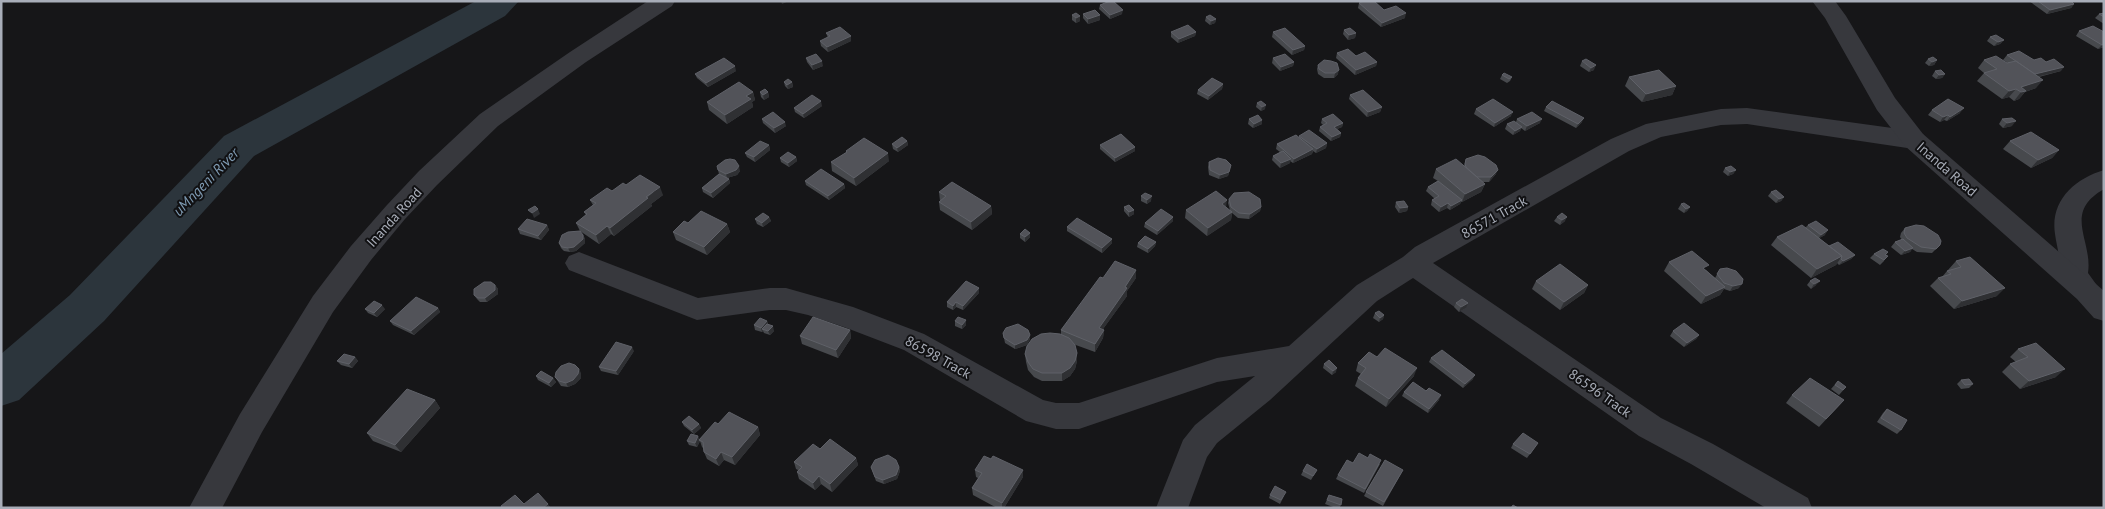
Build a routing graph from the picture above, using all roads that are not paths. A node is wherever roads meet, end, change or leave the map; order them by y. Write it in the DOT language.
graph roads {
  1 [pos="664,1"];
  2 [pos="1823,1"];
  3 [pos="1914,140"];
  4 [pos="2104,179"];
  5 [pos="579,263"];
  6 [pos="1413,264"];
  7 [pos="2095,301"];
  8 [pos="1296,357"];
  9 [pos="205,508"];
  10 [pos="1172,508"];
  11 [pos="1796,508"];
  1 -- 9 [label="street, Inanda Road"];
  2 -- 3 [label="street, Inanda Road"];
  3 -- 6 [label="street, 86571 Track"];
  3 -- 7 [label="street, Inanda Road"];
  4 -- 7 [label="street"];
  5 -- 8 [label="street, 86598 Track"];
  6 -- 8 [label="street, 86571 Track"];
  6 -- 11 [label="street, 86596 Track"];
  8 -- 10 [label="street, 86571 Track"];
}
